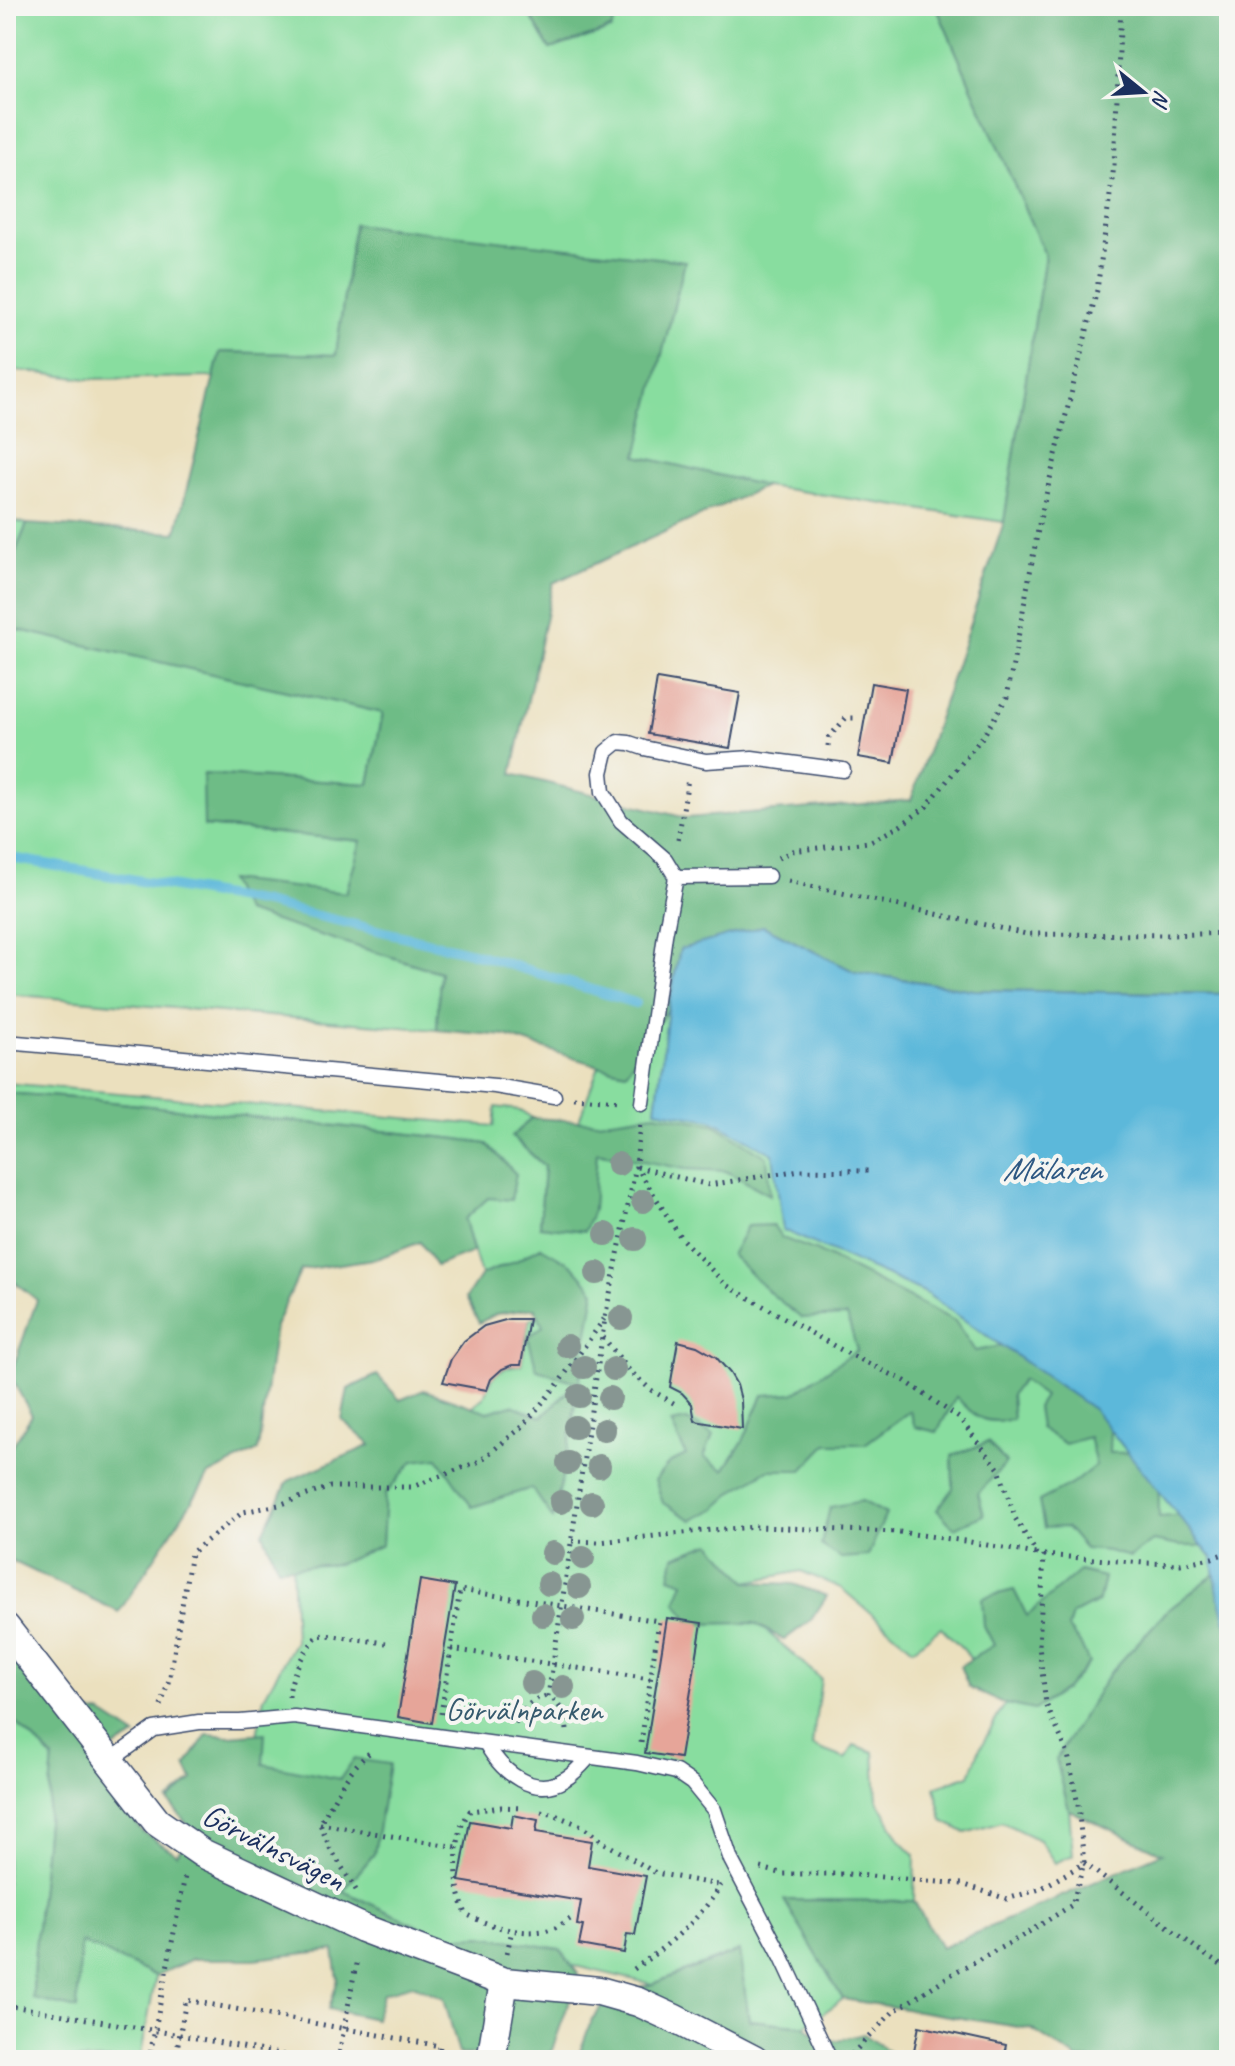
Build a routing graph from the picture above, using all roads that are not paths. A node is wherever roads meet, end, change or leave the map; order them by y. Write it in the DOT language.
graph roads {
  1 [pos="843,770"];
  2 [pos="761,876"];
  3 [pos="676,877"];
  4 [pos="6,1042"];
  5 [pos="554,1096"];
  6 [pos="642,1103"];
  7 [pos="6,1628"];
  8 [pos="487,1745"];
  9 [pos="589,1757"];
  10 [pos="111,1760"];
  11 [pos="505,1970"];
  12 [pos="491,2060"];
  13 [pos="754,2060"];
  14 [pos="830,2060"];
  1 -- 3 [label="lane"];
  2 -- 3 [label="lane"];
  3 -- 6 [label="lane"];
  4 -- 5 [label="lane"];
  7 -- 10 [label="street, Görvälnsvägen"];
  8 -- 9 [label="lane"];
  8 -- 9 [label="lane"];
  8 -- 10 [label="lane"];
  9 -- 14 [label="lane"];
  10 -- 11 [label="street, Görvälnsvägen"];
  11 -- 12 [label="street"];
  11 -- 13 [label="street, Görvälnsvägen"];
}
